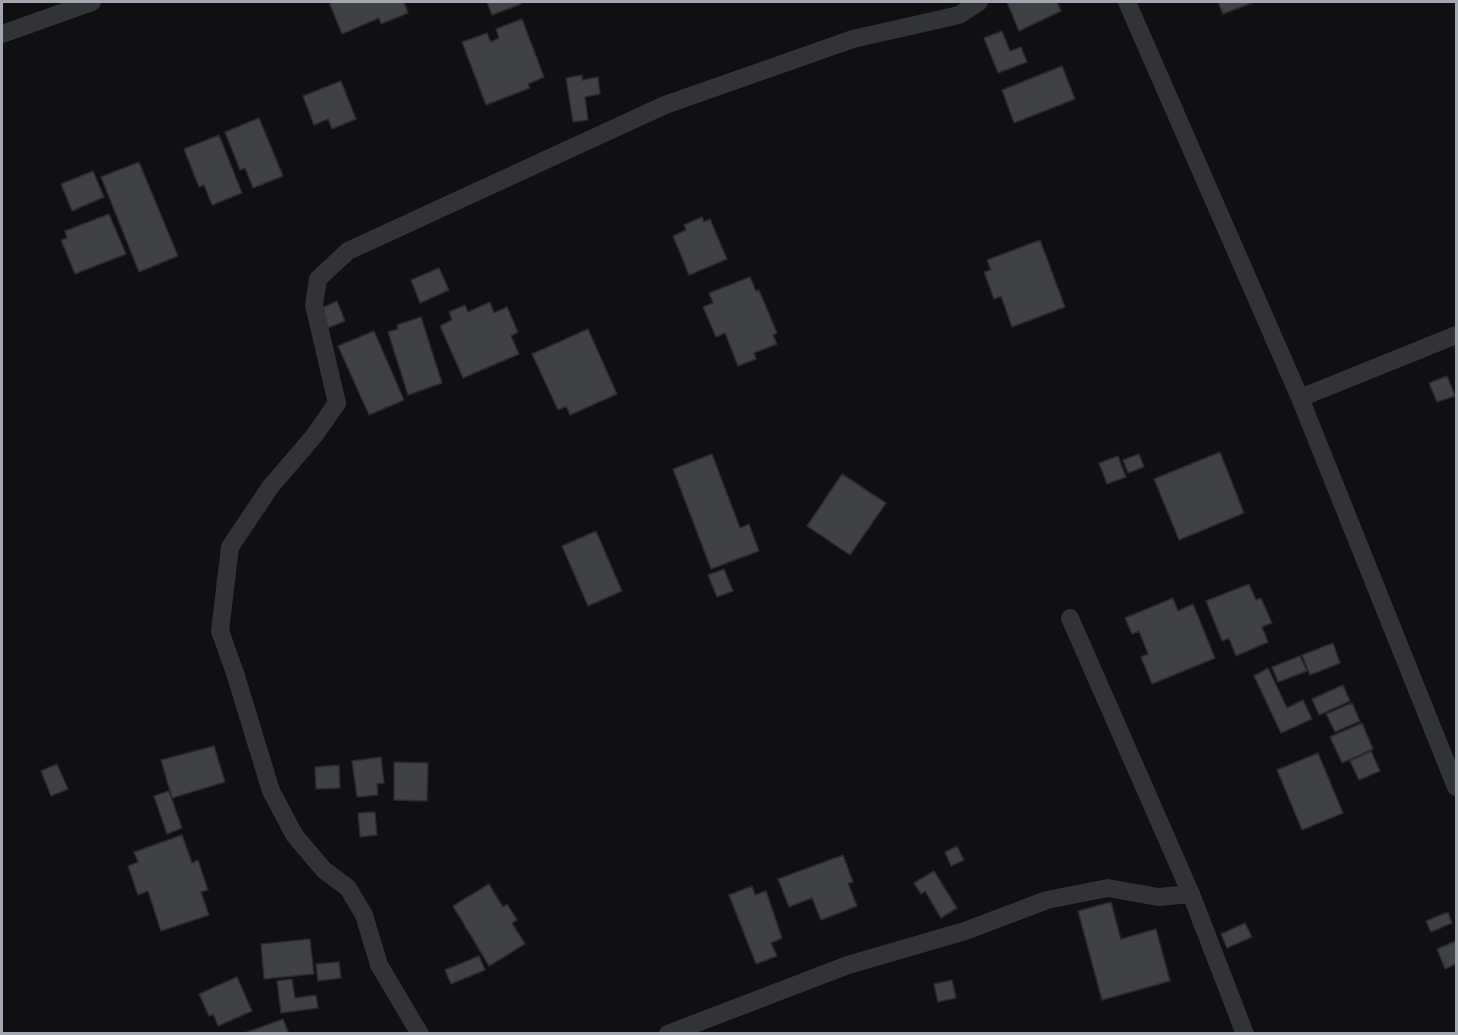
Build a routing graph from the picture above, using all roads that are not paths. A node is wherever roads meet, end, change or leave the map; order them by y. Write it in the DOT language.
graph roads {
  1 [pos="92,2"];
  2 [pos="979,2"];
  3 [pos="1127,2"];
  4 [pos="2,34"];
  5 [pos="1456,335"];
  6 [pos="1300,398"];
  7 [pos="1070,618"];
  8 [pos="1456,786"];
  9 [pos="1191,894"];
  10 [pos="420,1034"];
  11 [pos="668,1034"];
  12 [pos="1245,1034"];
  1 -- 4 [label="street"];
  2 -- 10 [label="street"];
  3 -- 6 [label="street"];
  5 -- 6 [label="street"];
  6 -- 8 [label="street"];
  7 -- 9 [label="street"];
  9 -- 11 [label="street"];
  9 -- 12 [label="street"];
}
